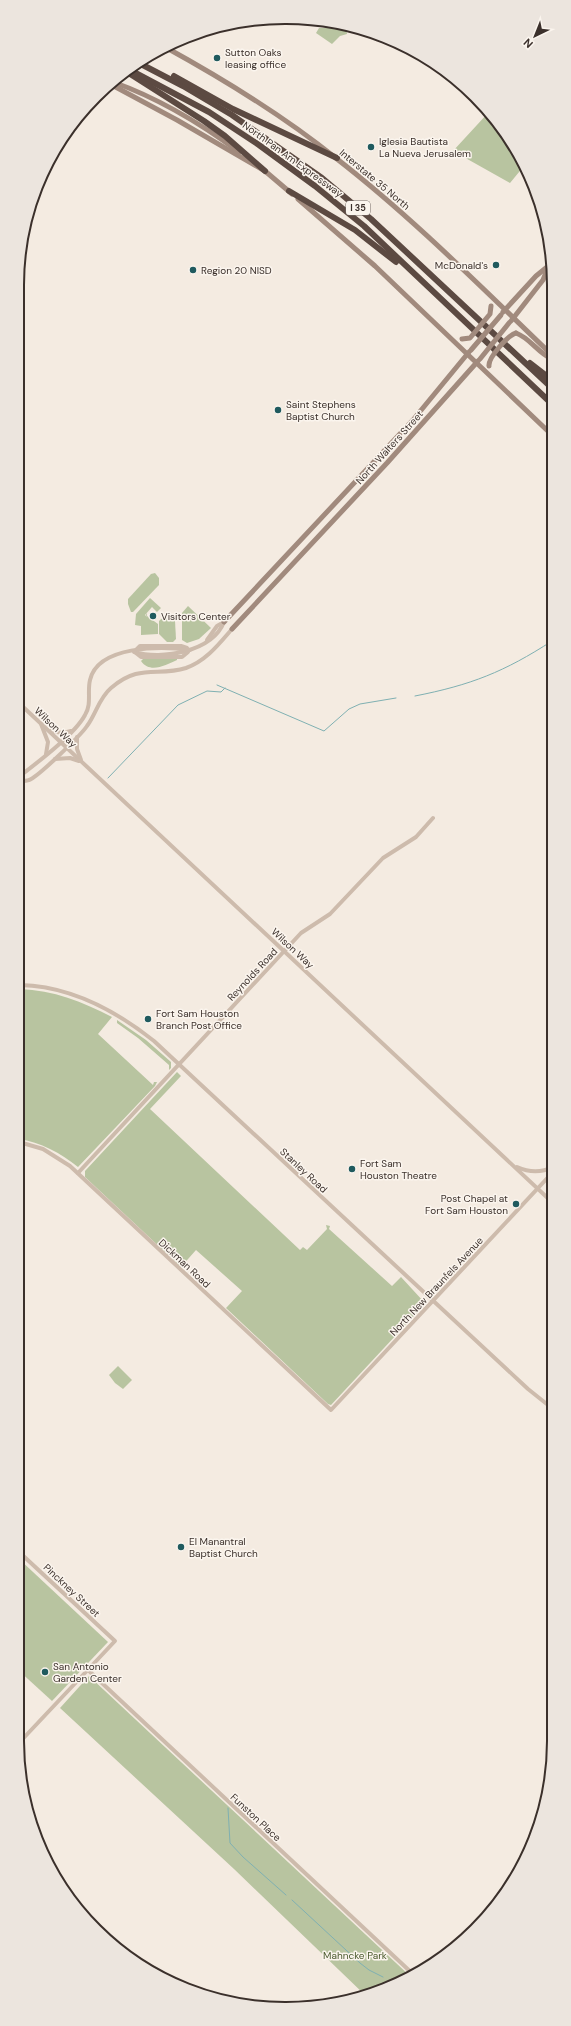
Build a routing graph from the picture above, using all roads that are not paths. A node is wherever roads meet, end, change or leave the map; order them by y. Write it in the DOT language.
graph roads {
  1 [pos="171,51"];
  2 [pos="148,63"];
  3 [pos="144,66"];
  4 [pos="134,72"];
  5 [pos="131,75"];
  6 [pos="117,85"];
  7 [pos="337,158"];
  8 [pos="265,171"];
  9 [pos="289,191"];
  10 [pos="546,270"];
  11 [pos="546,271"];
  12 [pos="434,293"];
  13 [pos="486,293"];
  14 [pos="503,312"];
  15 [pos="511,321"];
  16 [pos="445,332"];
  17 [pos="507,346"];
  18 [pos="547,351"];
  19 [pos="469,352"];
  20 [pos="499,353"];
  21 [pos="547,357"];
  22 [pos="478,361"];
  23 [pos="547,376"];
  24 [pos="547,383"];
  25 [pos="502,386"];
  26 [pos="547,399"];
  27 [pos="547,405"];
  28 [pos="547,430"];
  29 [pos="224,622"];
  30 [pos="232,629"];
  31 [pos="190,650"];
  32 [pos="134,652"];
  33 [pos="24,708"];
  34 [pos="40,722"];
  35 [pos="48,730"];
  36 [pos="73,730"];
  37 [pos="78,737"];
  38 [pos="61,742"];
  39 [pos="67,748"];
  40 [pos="46,754"];
  41 [pos="55,759"];
  42 [pos="82,762"];
  43 [pos="24,773"];
  44 [pos="24,781"];
  45 [pos="433,818"];
  46 [pos="284,951"];
  47 [pos="24,986"];
  48 [pos="179,1064"];
  49 [pos="24,1143"];
  50 [pos="513,1165"];
  51 [pos="547,1169"];
  52 [pos="78,1173"];
  53 [pos="547,1179"];
  54 [pos="538,1189"];
  55 [pos="547,1197"];
  56 [pos="433,1301"];
  57 [pos="547,1404"];
  58 [pos="331,1410"];
  59 [pos="24,1557"];
  60 [pos="88,1670"];
  61 [pos="24,1739"];
  62 [pos="409,1971"];
  1 -- 7 [label="main road, Interstate 35 North"];
  2 -- 7 [label="highway"];
  3 -- 17 [label="highway, North Pan Am Expressway / I 35"];
  4 -- 12 [label="highway, North Pan Am Expressway / I 35"];
  5 -- 8 [label="highway"];
  6 -- 8 [label="main road"];
  7 -- 13 [label="main road, Interstate 35 North"];
  8 -- 9 [label="main road"];
  9 -- 12 [label="highway"];
  9 -- 16 [label="main road"];
  10 -- 14 [label="main road, North Walters Street"];
  11 -- 15 [label="main road, North Walters Street"];
  12 -- 20 [label="highway, North Pan Am Expressway / I 35"];
  13 -- 14 [label="main road, Interstate 35 North"];
  13 -- 16 [label="main road, bridge"];
  14 -- 15 [label="main road, Interstate 35 North"];
  14 -- 19 [label="main road, North Walters Street, bridge"];
  15 -- 18 [label="main road, Interstate 35 North"];
  15 -- 22 [label="main road, North Walters Street, bridge"];
  16 -- 19 [label="main road"];
  17 -- 23 [label="highway"];
  17 -- 24 [label="highway, North Pan Am Expressway / I 35"];
  19 -- 22 [label="main road"];
  19 -- 29 [label="main road, North Walters Street"];
  20 -- 26 [label="highway, North Pan Am Expressway / I 35"];
  20 -- 27 [label="highway"];
  21 -- 25 [label="main road, bridge"];
  22 -- 25 [label="main road"];
  22 -- 30 [label="main road, North Walters Street"];
  25 -- 28 [label="main road"];
  29 -- 31 [label="street"];
  30 -- 37 [label="street"];
  31 -- 32 [label="street"];
  31 -- 32 [label="street"];
  32 -- 36 [label="street"];
  33 -- 34 [label="street, Wilson Way"];
  34 -- 35 [label="street, Wilson Way"];
  34 -- 40 [label="street"];
  35 -- 36 [label="street"];
  35 -- 38 [label="street, Wilson Way"];
  36 -- 38 [label="street"];
  37 -- 39 [label="street"];
  37 -- 42 [label="street"];
  38 -- 39 [label="street, Wilson Way"];
  38 -- 40 [label="street"];
  39 -- 41 [label="street"];
  39 -- 42 [label="street, Wilson Way"];
  40 -- 43 [label="street"];
  41 -- 42 [label="street"];
  41 -- 44 [label="street"];
  42 -- 46 [label="street, Wilson Way"];
  45 -- 46 [label="street, Reynolds Road"];
  46 -- 48 [label="street, Reynolds Road"];
  46 -- 50 [label="street, Wilson Way"];
  47 -- 48 [label="street, Stanley Road"];
  48 -- 52 [label="street, Reynolds Road"];
  48 -- 56 [label="street, Stanley Road"];
  49 -- 52 [label="street, Dickman Road"];
  50 -- 51 [label="street"];
  50 -- 54 [label="street, Wilson Way"];
  52 -- 58 [label="street, Dickman Road"];
  53 -- 54 [label="street, North New Braunfels Avenue"];
  54 -- 55 [label="street, Wilson Way"];
  54 -- 56 [label="street, North New Braunfels Avenue"];
  56 -- 57 [label="street, Stanley Road"];
  56 -- 58 [label="street, North New Braunfels Avenue"];
  59 -- 60 [label="street, Pinckney Street"];
  60 -- 61 [label="street"];
  60 -- 62 [label="street, Funston Place"];
}
